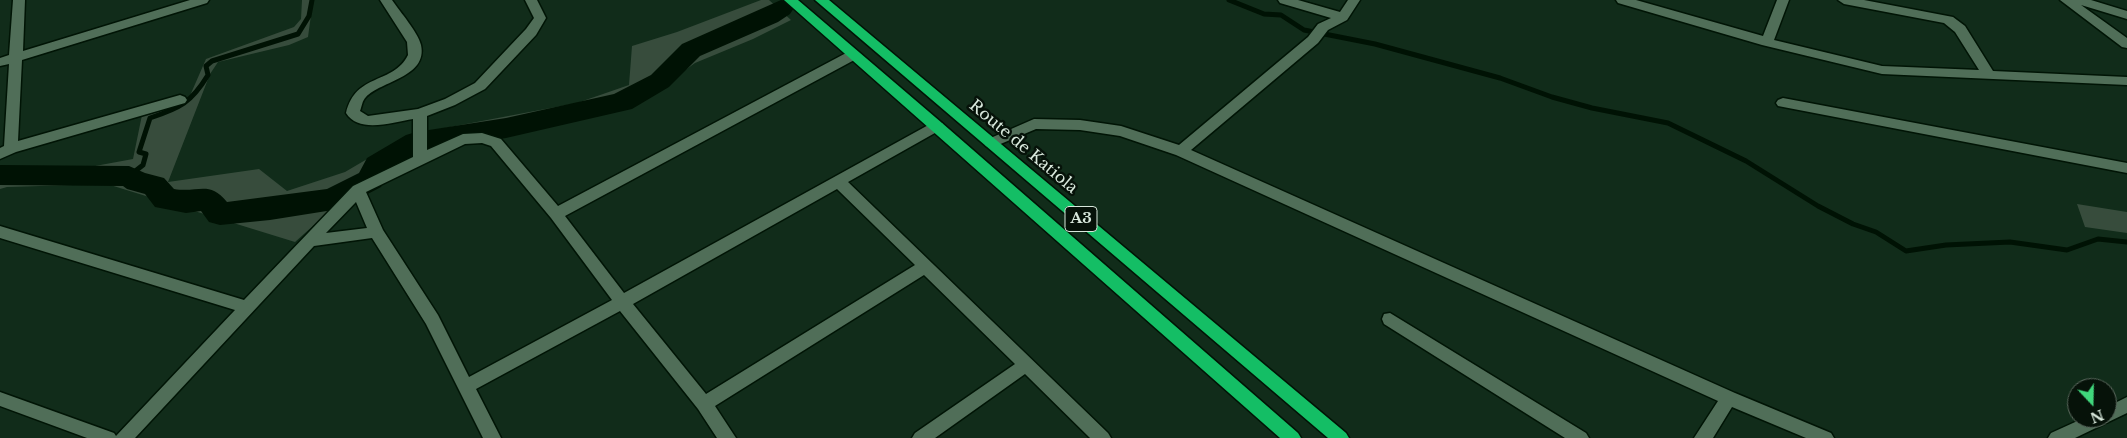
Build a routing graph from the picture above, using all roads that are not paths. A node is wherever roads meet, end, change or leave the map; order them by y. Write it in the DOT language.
graph roads {
  1 [pos="19,0"];
  2 [pos="203,0"];
  3 [pos="386,0"];
  4 [pos="531,0"];
  5 [pos="790,0"];
  6 [pos="821,0"];
  7 [pos="1284,0"];
  8 [pos="1354,0"];
  9 [pos="1622,0"];
  10 [pos="1782,0"];
  11 [pos="1844,0"];
  12 [pos="2066,0"];
  13 [pos="2078,0"];
  14 [pos="2127,15"];
  15 [pos="1343,17"];
  16 [pos="1767,42"];
  17 [pos="2127,44"];
  18 [pos="853,55"];
  19 [pos="16,57"];
  20 [pos="0,62"];
  21 [pos="1990,76"];
  22 [pos="2127,81"];
  23 [pos="180,100"];
  24 [pos="1783,103"];
  25 [pos="420,119"];
  26 [pos="936,126"];
  27 [pos="990,143"];
  28 [pos="6,151"];
  29 [pos="1181,151"];
  30 [pos="419,152"];
  31 [pos="2127,168"];
  32 [pos="838,181"];
  33 [pos="358,190"];
  34 [pos="556,214"];
  35 [pos="0,232"];
  36 [pos="376,232"];
  37 [pos="311,242"];
  38 [pos="926,266"];
  39 [pos="622,302"];
  40 [pos="247,307"];
  41 [pos="1390,319"];
  42 [pos="1027,364"];
  43 [pos="467,386"];
  44 [pos="1729,398"];
  45 [pos="0,399"];
  46 [pos="704,404"];
  47 [pos="2080,428"];
  48 [pos="108,438"];
  49 [pos="124,438"];
  50 [pos="492,438"];
  51 [pos="728,438"];
  52 [pos="921,438"];
  53 [pos="1102,438"];
  54 [pos="1292,438"];
  55 [pos="1340,438"];
  56 [pos="1580,438"];
  57 [pos="1703,438"];
  58 [pos="1825,438"];
  59 [pos="2059,438"];
  1 -- 19 [label="street"];
  2 -- 19 [label="street"];
  3 -- 25 [label="street"];
  4 -- 25 [label="street"];
  5 -- 18 [label="highway, A3"];
  6 -- 27 [label="highway, Route de Katiola / A3"];
  7 -- 15 [label="street"];
  8 -- 15 [label="street"];
  9 -- 16 [label="street"];
  10 -- 16 [label="street"];
  11 -- 21 [label="street"];
  12 -- 17 [label="street"];
  13 -- 14 [label="street"];
  15 -- 29 [label="street"];
  16 -- 21 [label="street"];
  18 -- 26 [label="highway, A3"];
  18 -- 34 [label="street"];
  19 -- 20 [label="street"];
  19 -- 28 [label="street"];
  21 -- 22 [label="street"];
  23 -- 28 [label="street"];
  24 -- 31 [label="street"];
  25 -- 30 [label="street"];
  26 -- 32 [label="street"];
  26 -- 54 [label="highway, A3"];
  27 -- 29 [label="street"];
  27 -- 55 [label="highway, Route de Katiola / A3"];
  29 -- 44 [label="street"];
  30 -- 33 [label="street"];
  30 -- 34 [label="street"];
  32 -- 38 [label="street"];
  32 -- 39 [label="street"];
  33 -- 36 [label="street"];
  33 -- 37 [label="street"];
  34 -- 39 [label="street"];
  35 -- 40 [label="street"];
  36 -- 37 [label="street"];
  36 -- 43 [label="street"];
  37 -- 40 [label="street"];
  38 -- 42 [label="street"];
  38 -- 46 [label="street"];
  39 -- 43 [label="street"];
  39 -- 46 [label="street"];
  40 -- 49 [label="street"];
  41 -- 56 [label="street"];
  42 -- 52 [label="street"];
  42 -- 53 [label="street"];
  43 -- 50 [label="street"];
  44 -- 57 [label="street"];
  44 -- 58 [label="street"];
  45 -- 48 [label="street"];
  46 -- 51 [label="street"];
  47 -- 59 [label="street"];
}
